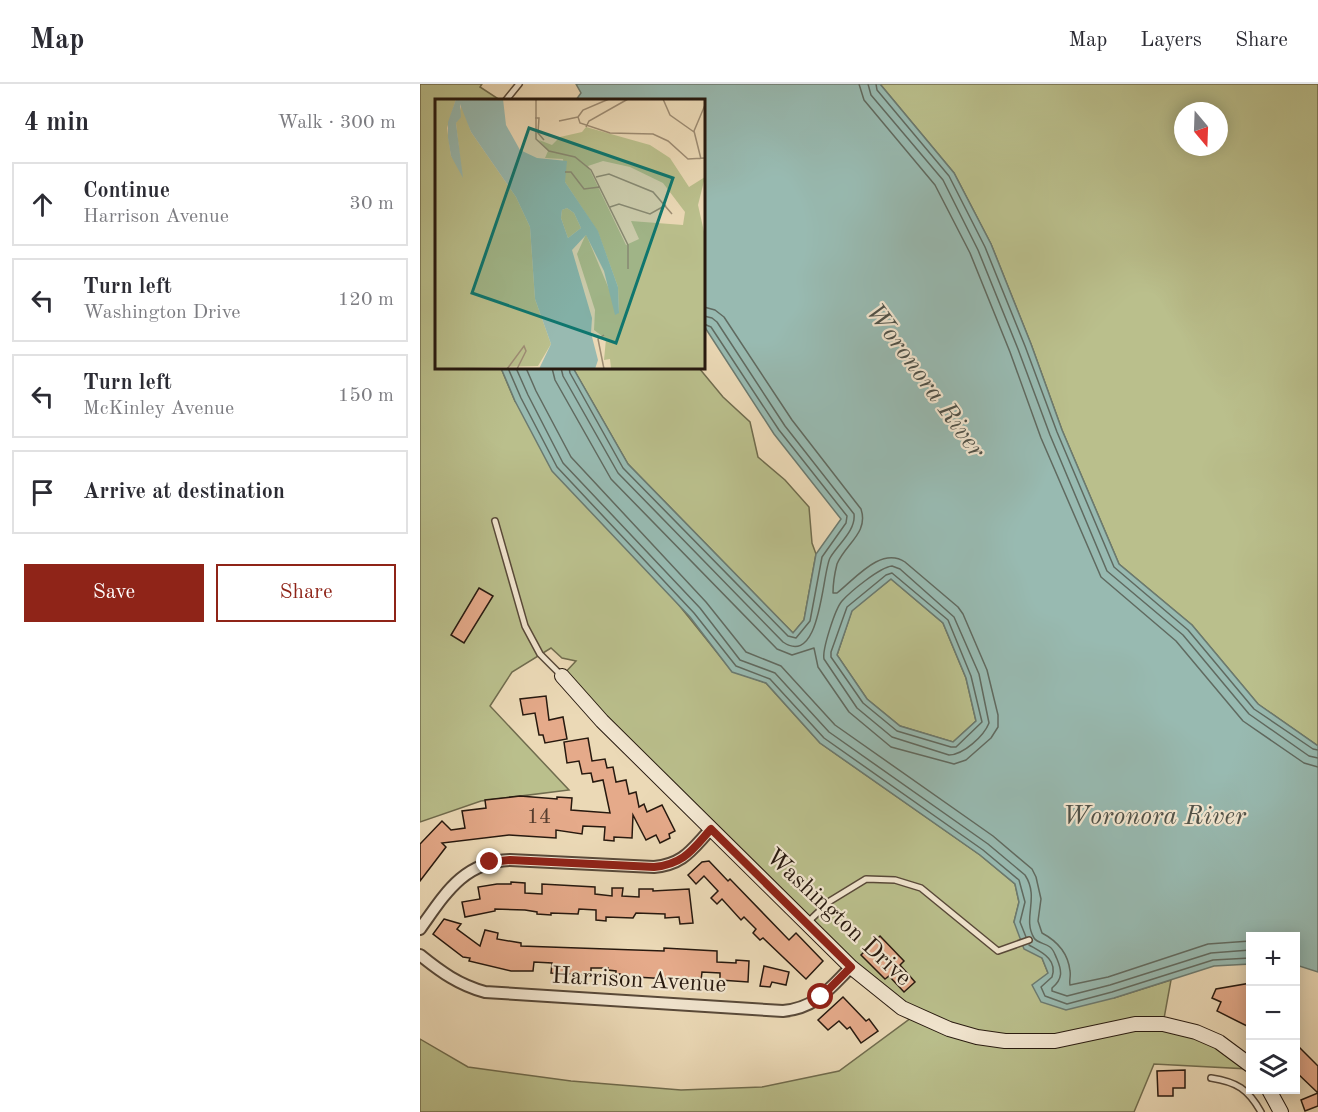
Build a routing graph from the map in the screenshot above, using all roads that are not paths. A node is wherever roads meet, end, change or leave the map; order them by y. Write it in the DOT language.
graph roads {
  1 [pos="519,84"];
  2 [pos="507,99"];
  3 [pos="495,521"];
  4 [pos="562,676"];
  5 [pos="711,829"];
  6 [pos="807,923"];
  7 [pos="420,929"];
  8 [pos="1029,940"];
  9 [pos="420,955"];
  10 [pos="851,967"];
  11 [pos="1246,1061"];
  12 [pos="1211,1078"];
  13 [pos="1272,1094"];
  14 [pos="1261,1112"];
  15 [pos="1281,1112"];
  1 -- 2 [label="lane"];
  3 -- 4 [label="lane"];
  4 -- 5 [label="street, Washington Drive"];
  5 -- 6 [label="street, Washington Drive"];
  5 -- 7 [label="street"];
  6 -- 8 [label="lane"];
  6 -- 10 [label="street, Washington Drive"];
  9 -- 10 [label="street, Harrison Avenue"];
  10 -- 11 [label="street, Washington Drive"];
  12 -- 14 [label="lane"];
  13 -- 15 [label="street"];
}
